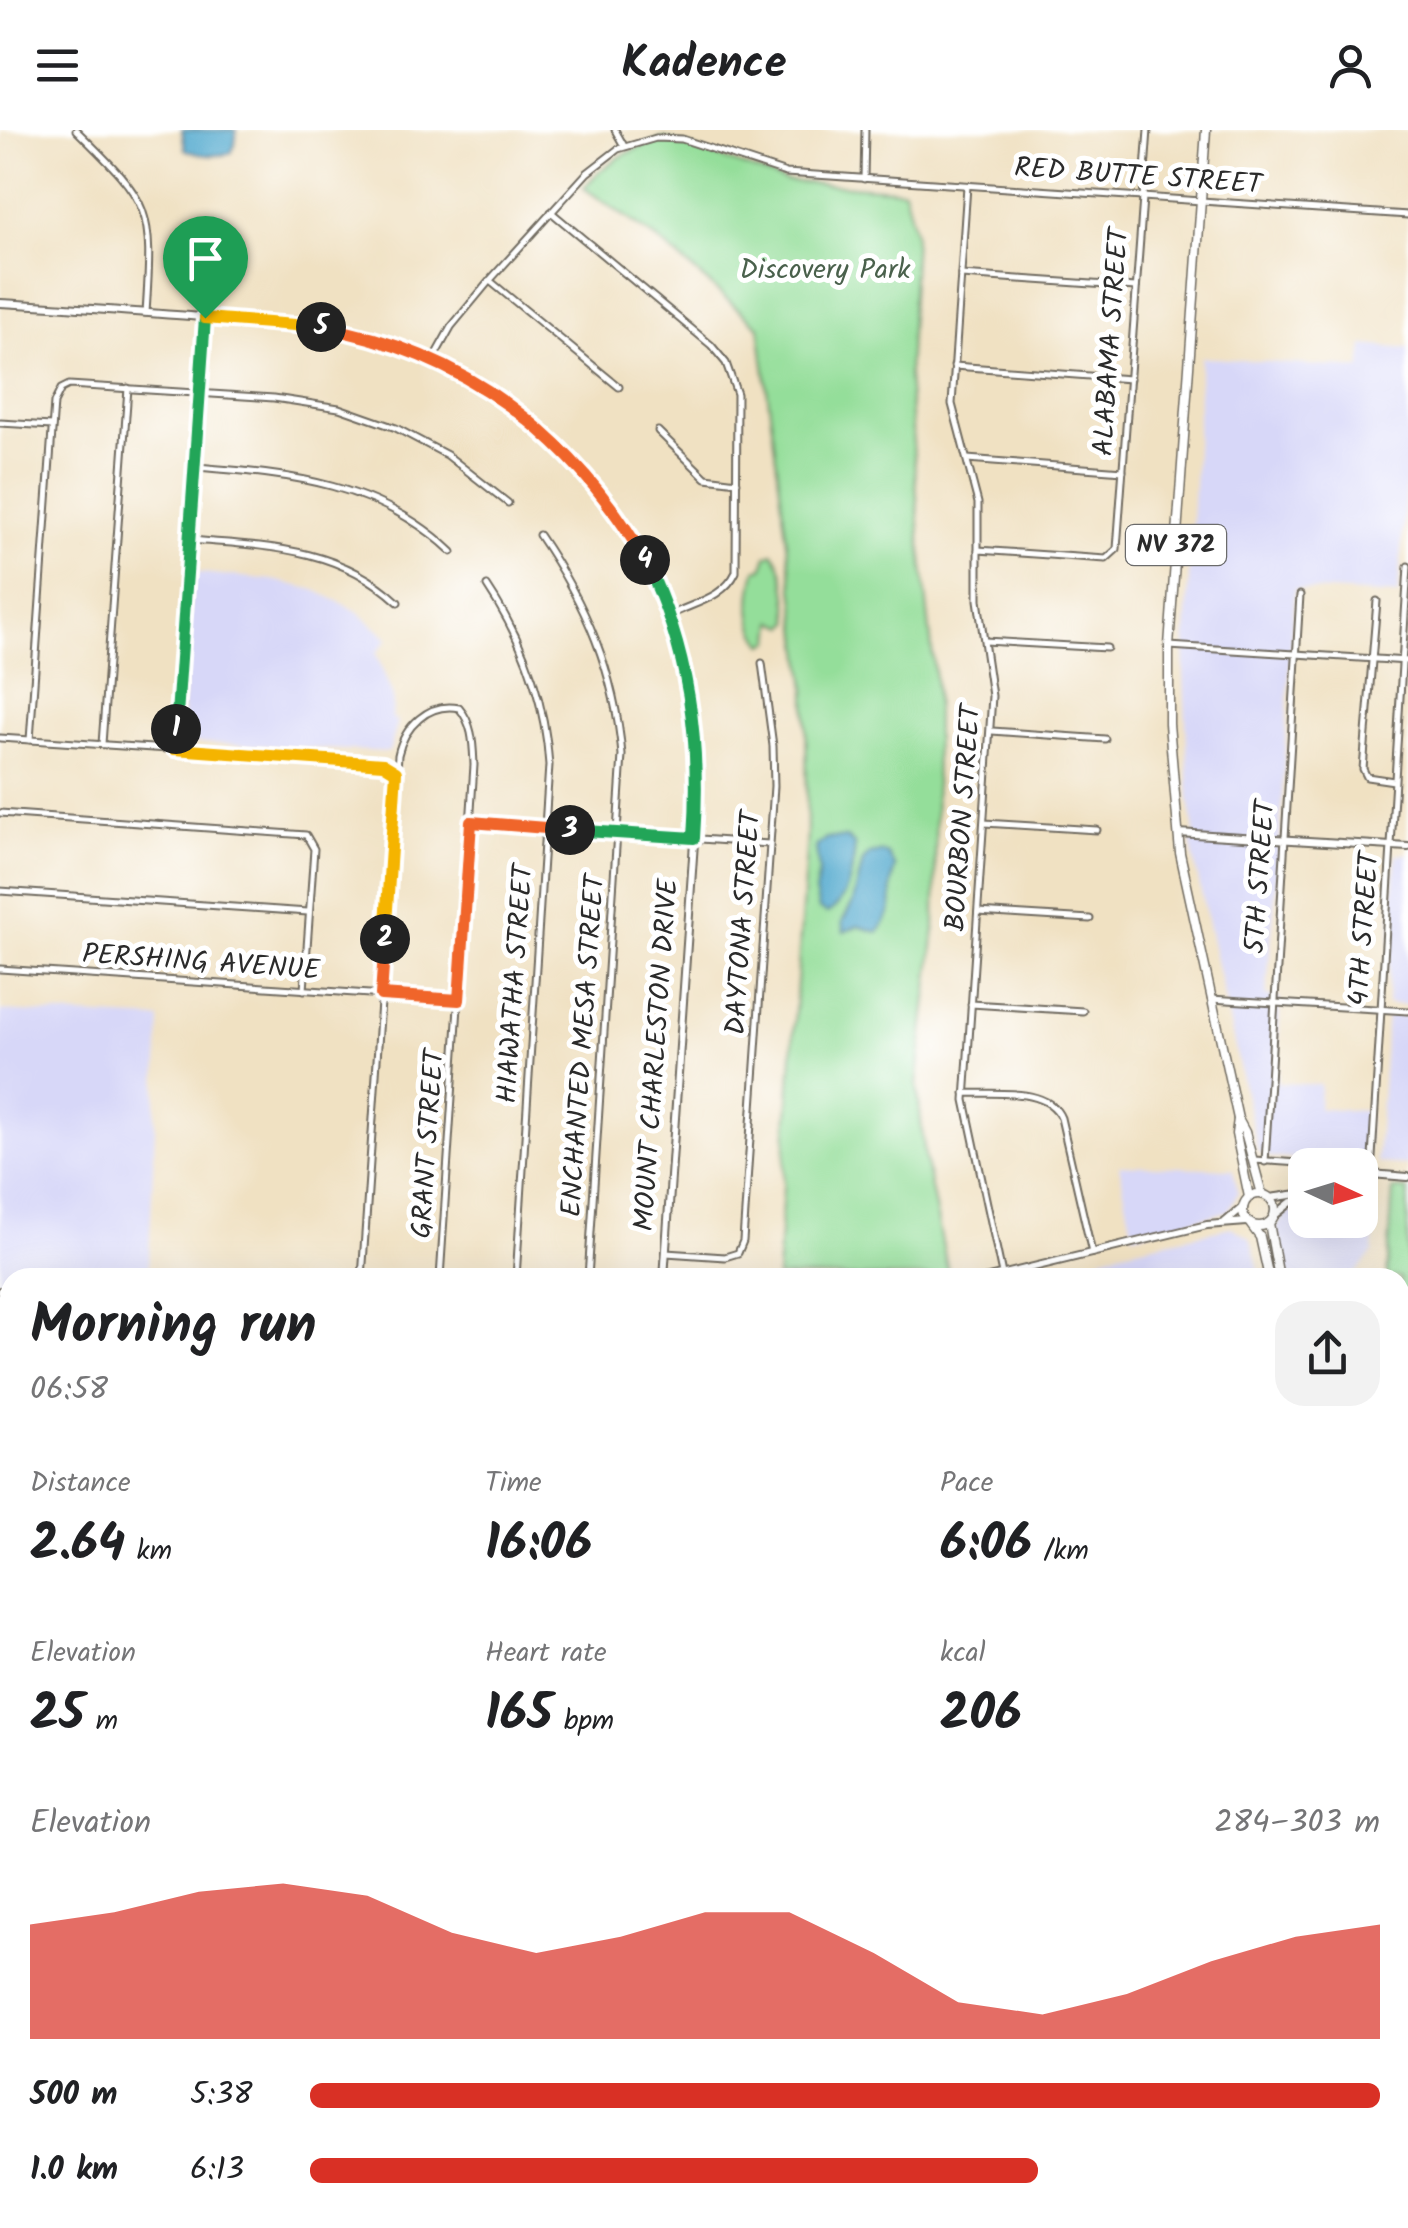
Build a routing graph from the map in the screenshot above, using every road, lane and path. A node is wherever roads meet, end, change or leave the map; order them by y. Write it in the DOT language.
graph roads {
  1 [pos="76,130"];
  2 [pos="615,130"];
  3 [pos="700,130"];
  4 [pos="865,130"];
  5 [pos="1148,130"];
  6 [pos="1206,130"];
  7 [pos="698,142"];
  8 [pos="624,146"];
  9 [pos="864,179"];
  10 [pos="967,186"];
  11 [pos="1143,198"];
  12 [pos="1201,201"];
  13 [pos="551,212"];
  14 [pos="1408,215"];
  15 [pos="961,275"];
  16 [pos="490,280"];
  17 [pos="1136,287"];
  18 [pos="0,303"];
  19 [pos="146,313"];
  20 [pos="205,318"];
  21 [pos="432,361"];
  22 [pos="954,366"];
  23 [pos="1130,379"];
  24 [pos="620,387"];
  25 [pos="128,388"];
  26 [pos="200,394"];
  27 [pos="0,423"];
  28 [pos="52,426"];
  29 [pos="658,432"];
  30 [pos="967,459"];
  31 [pos="195,467"];
  32 [pos="1123,470"];
  33 [pos="737,482"];
  34 [pos="508,503"];
  35 [pos="539,535"];
  36 [pos="190,540"];
  37 [pos="978,550"];
  38 [pos="452,552"];
  39 [pos="1408,567"];
  40 [pos="487,586"];
  41 [pos="1300,595"];
  42 [pos="1377,600"];
  43 [pos="398,602"];
  44 [pos="670,615"];
  45 [pos="984,641"];
  46 [pos="1169,646"];
  47 [pos="1108,648"];
  48 [pos="1296,654"];
  49 [pos="1373,658"];
  50 [pos="1405,661"];
  51 [pos="762,663"];
  52 [pos="992,731"];
  53 [pos="0,738"];
  54 [pos="1105,739"];
  55 [pos="30,740"];
  56 [pos="102,744"];
  57 [pos="174,749"];
  58 [pos="396,772"];
  59 [pos="1394,781"];
  60 [pos="0,814"];
  61 [pos="471,822"];
  62 [pos="984,823"];
  63 [pos="546,828"];
  64 [pos="1097,830"];
  65 [pos="1178,832"];
  66 [pos="618,833"];
  67 [pos="694,838"];
  68 [pos="1284,839"];
  69 [pos="769,844"];
  70 [pos="1390,846"];
  71 [pos="1408,847"];
  72 [pos="0,891"];
  73 [pos="308,912"];
  74 [pos="978,912"];
  75 [pos="1090,920"];
  76 [pos="0,969"];
  77 [pos="304,990"];
  78 [pos="381,995"];
  79 [pos="1210,999"];
  80 [pos="459,1000"];
  81 [pos="1273,1002"];
  82 [pos="971,1004"];
  83 [pos="1380,1009"];
  84 [pos="1083,1011"];
  85 [pos="1408,1011"];
  86 [pos="965,1093"];
  87 [pos="1238,1119"];
  88 [pos="1372,1148"];
  89 [pos="1251,1159"];
  90 [pos="1265,1162"];
  91 [pos="1288,1163"];
  92 [pos="1378,1175"];
  93 [pos="1408,1177"];
  94 [pos="1288,1195"];
  95 [pos="1266,1196"];
  96 [pos="1249,1197"];
  97 [pos="1242,1207"];
  98 [pos="1288,1207"];
  99 [pos="1272,1219"];
  100 [pos="1225,1222"];
  101 [pos="1249,1223"];
  102 [pos="666,1253"];
  103 [pos="1092,1254"];
  104 [pos="363,1268"];
  105 [pos="441,1268"];
  106 [pos="517,1268"];
  107 [pos="589,1268"];
  108 [pos="665,1268"];
  109 [pos="1001,1268"];
  110 [pos="1029,1268"];
  111 [pos="1267,1268"];
  112 [pos="1278,1268"];
  1 -- 19 [label="street"];
  2 -- 8 [label="street"];
  3 -- 7 [label="street"];
  4 -- 9 [label="street"];
  5 -- 11 [label="street, ALABAMA STREET"];
  6 -- 12 [label="main road, NV 372"];
  7 -- 8 [label="street, RED BUTTE STREET"];
  7 -- 9 [label="street, RED BUTTE STREET"];
  8 -- 13 [label="street, RED BUTTE STREET"];
  9 -- 10 [label="street, RED BUTTE STREET"];
  10 -- 11 [label="street, RED BUTTE STREET"];
  10 -- 15 [label="street, BOURBON STREET"];
  11 -- 12 [label="street, RED BUTTE STREET"];
  11 -- 17 [label="street, ALABAMA STREET"];
  12 -- 14 [label="street, RED BUTTE STREET"];
  12 -- 46 [label="main road, NV 372"];
  13 -- 16 [label="street, RED BUTTE STREET"];
  13 -- 33 [label="street"];
  15 -- 17 [label="street"];
  15 -- 22 [label="street, BOURBON STREET"];
  16 -- 21 [label="street, RED BUTTE STREET"];
  16 -- 24 [label="street"];
  17 -- 23 [label="street, ALABAMA STREET"];
  18 -- 19 [label="street, MOUNT CHARLESTON DRIVE"];
  19 -- 20 [label="street, MOUNT CHARLESTON DRIVE"];
  20 -- 21 [label="street, MOUNT CHARLESTON DRIVE"];
  20 -- 26 [label="street"];
  21 -- 44 [label="street, MOUNT CHARLESTON DRIVE"];
  22 -- 23 [label="street"];
  22 -- 30 [label="street, BOURBON STREET"];
  23 -- 32 [label="street, ALABAMA STREET"];
  25 -- 26 [label="street"];
  25 -- 28 [label="street"];
  25 -- 56 [label="street"];
  26 -- 31 [label="street"];
  26 -- 34 [label="street"];
  27 -- 28 [label="street"];
  28 -- 55 [label="street"];
  29 -- 33 [label="street"];
  30 -- 32 [label="street"];
  30 -- 37 [label="street, BOURBON STREET"];
  31 -- 36 [label="street"];
  31 -- 38 [label="street"];
  32 -- 37 [label="street, ALABAMA STREET"];
  33 -- 44 [label="street"];
  35 -- 66 [label="street, ENCHANTED MESA STREET"];
  36 -- 43 [label="street"];
  36 -- 57 [label="street"];
  37 -- 45 [label="street, BOURBON STREET"];
  39 -- 50 [label="street, 4TH STREET"];
  40 -- 63 [label="street, HIAWATHA STREET"];
  41 -- 48 [label="street, 5TH STREET"];
  42 -- 49 [label="street"];
  44 -- 67 [label="street, MOUNT CHARLESTON DRIVE"];
  45 -- 47 [label="street"];
  45 -- 52 [label="street, BOURBON STREET"];
  46 -- 48 [label="street"];
  46 -- 65 [label="main road, NV 372"];
  48 -- 49 [label="street"];
  48 -- 68 [label="street, 5TH STREET"];
  49 -- 50 [label="street"];
  49 -- 59 [label="street"];
  50 -- 59 [label="street, 4TH STREET"];
  51 -- 69 [label="street, DAYTONA STREET"];
  52 -- 54 [label="street"];
  52 -- 62 [label="street, BOURBON STREET"];
  53 -- 55 [label="street"];
  55 -- 56 [label="street"];
  56 -- 57 [label="street"];
  57 -- 58 [label="street"];
  58 -- 61 [label="street, GRANT STREET"];
  58 -- 78 [label="street"];
  59 -- 70 [label="street, 4TH STREET"];
  60 -- 73 [label="street"];
  61 -- 63 [label="street"];
  61 -- 80 [label="street, GRANT STREET"];
  62 -- 64 [label="street"];
  62 -- 74 [label="street, BOURBON STREET"];
  63 -- 66 [label="street"];
  63 -- 106 [label="street, HIAWATHA STREET"];
  65 -- 68 [label="street"];
  65 -- 79 [label="main road, NV 372"];
  66 -- 67 [label="street"];
  66 -- 107 [label="street, ENCHANTED MESA STREET"];
  67 -- 69 [label="street"];
  67 -- 102 [label="street, MOUNT CHARLESTON DRIVE"];
  68 -- 70 [label="street"];
  68 -- 81 [label="street, 5TH STREET"];
  69 -- 102 [label="street, DAYTONA STREET"];
  70 -- 71 [label="street"];
  70 -- 83 [label="street, 4TH STREET"];
  72 -- 73 [label="street"];
  73 -- 77 [label="street"];
  74 -- 75 [label="street"];
  74 -- 82 [label="street, BOURBON STREET"];
  76 -- 77 [label="street, PERSHING AVENUE"];
  77 -- 78 [label="street, PERSHING AVENUE"];
  78 -- 80 [label="street, PERSHING AVENUE"];
  78 -- 104 [label="street"];
  79 -- 81 [label="street"];
  79 -- 87 [label="main road, NV 372"];
  80 -- 105 [label="street, GRANT STREET"];
  81 -- 83 [label="street"];
  81 -- 90 [label="street, 5TH STREET"];
  82 -- 84 [label="street"];
  82 -- 86 [label="street, BOURBON STREET"];
  83 -- 85 [label="street"];
  83 -- 88 [label="street, 4TH STREET"];
  86 -- 103 [label="street"];
  86 -- 109 [label="street, BOURBON STREET"];
  87 -- 89 [label="main road, NV 372"];
  87 -- 96 [label="main road, NV 372"];
  89 -- 90 [label="street"];
  89 -- 95 [label="main road, NV 372"];
  90 -- 91 [label="street"];
  92 -- 93 [label="street"];
  94 -- 95 [label="street"];
  95 -- 96 [label="main road"];
  95 -- 99 [label="main road, NV 372"];
  96 -- 97 [label="main road"];
  97 -- 100 [label="street"];
  97 -- 101 [label="main road"];
  98 -- 99 [label="street"];
  99 -- 101 [label="main road"];
  99 -- 112 [label="main road, NV 372"];
  100 -- 101 [label="street"];
  100 -- 103 [label="street"];
  101 -- 111 [label="main road"];
  102 -- 108 [label="street, MOUNT CHARLESTON DRIVE"];
  103 -- 110 [label="street"];
}
